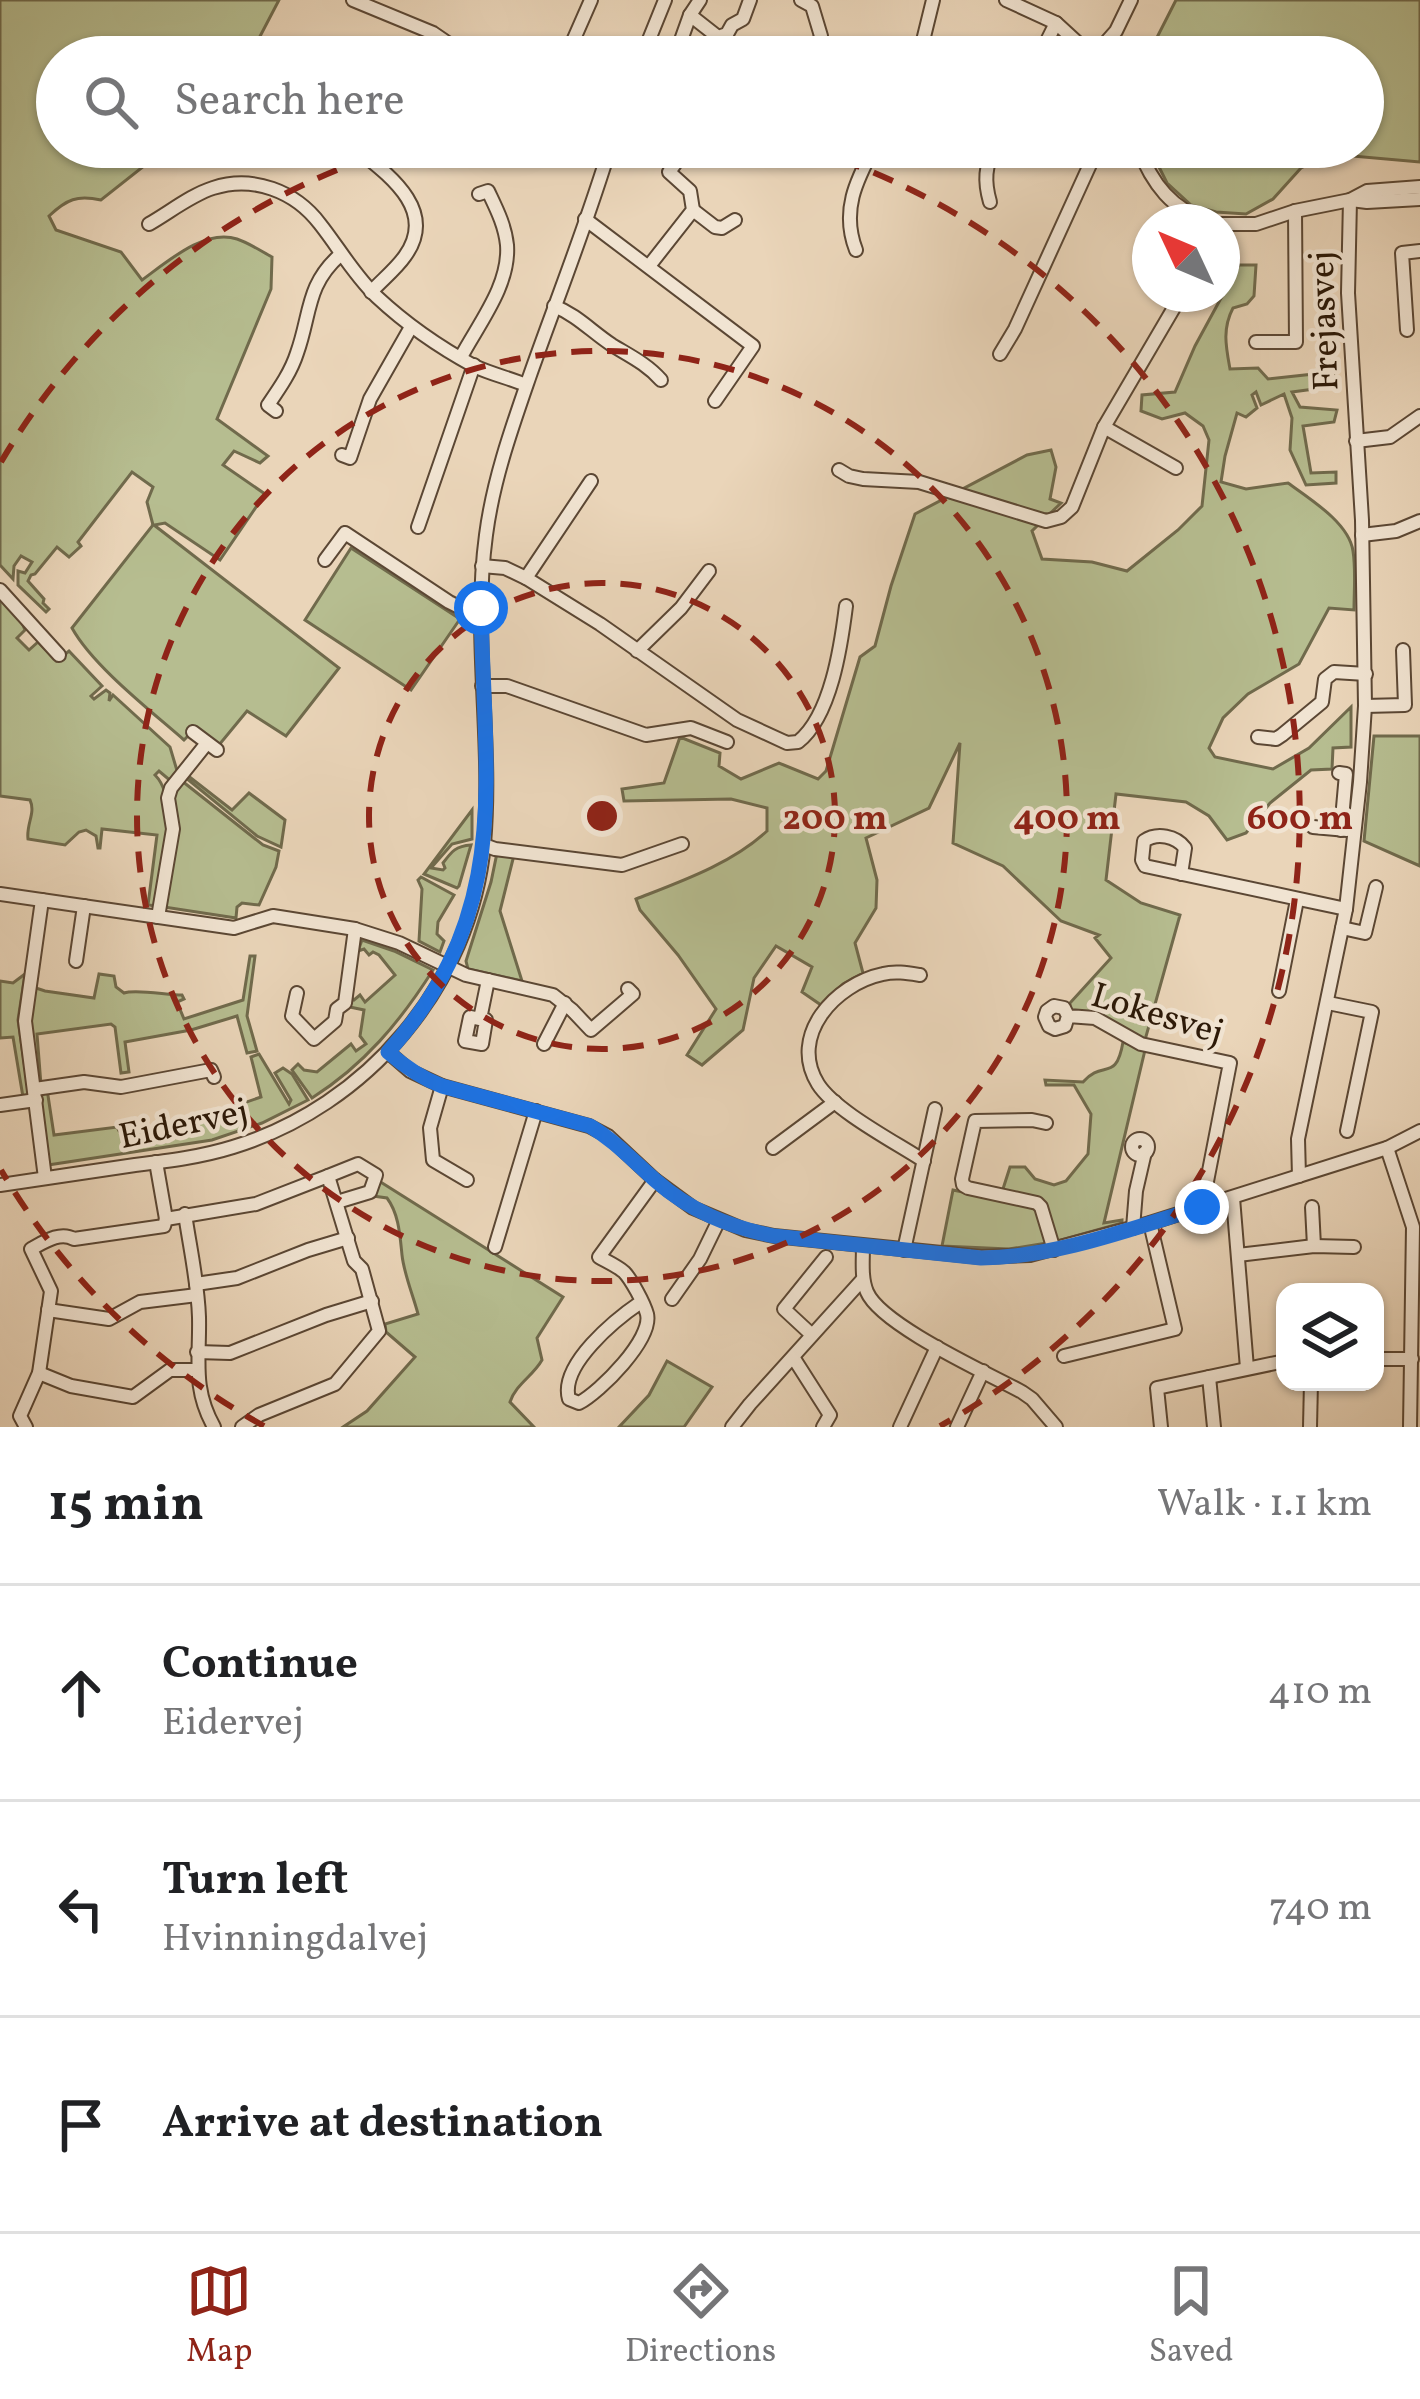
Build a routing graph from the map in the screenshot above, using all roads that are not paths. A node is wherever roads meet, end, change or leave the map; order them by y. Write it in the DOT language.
graph roads {
  1 [pos="352,0"];
  2 [pos="591,0"];
  3 [pos="665,0"];
  4 [pos="700,0"];
  5 [pos="750,0"];
  6 [pos="801,0"];
  7 [pos="933,0"];
  8 [pos="1006,0"];
  9 [pos="1131,0"];
  10 [pos="690,15"];
  11 [pos="1056,23"];
  12 [pos="437,36"];
  13 [pos="575,36"];
  14 [pos="651,36"];
  15 [pos="682,36"];
  16 [pos="717,36"];
  17 [pos="721,36"];
  18 [pos="821,36"];
  19 [pos="924,36"];
  20 [pos="1050,36"];
  21 [pos="1070,36"];
  22 [pos="1112,36"];
  23 [pos="379,168"];
  24 [pos="603,168"];
  25 [pos="672,168"];
  26 [pos="863,168"];
  27 [pos="987,168"];
  28 [pos="1089,168"];
  29 [pos="1148,168"];
  30 [pos="1420,187"];
  31 [pos="479,194"];
  32 [pos="1420,199"];
  33 [pos="1350,200"];
  34 [pos="990,202"];
  35 [pos="1177,204"];
  36 [pos="693,210"];
  37 [pos="1295,211"];
  38 [pos="586,219"];
  39 [pos="735,220"];
  40 [pos="149,224"];
  41 [pos="1240,224"];
  42 [pos="856,250"];
  43 [pos="1420,251"];
  44 [pos="340,255"];
  45 [pos="649,266"];
  46 [pos="371,292"];
  47 [pos="554,306"];
  48 [pos="1172,312"];
  49 [pos="411,326"];
  50 [pos="1407,330"];
  51 [pos="1256,342"];
  52 [pos="1000,355"];
  53 [pos="460,358"];
  54 [pos="474,365"];
  55 [pos="661,380"];
  56 [pos="526,385"];
  57 [pos="715,401"];
  58 [pos="276,411"];
  59 [pos="1420,416"];
  60 [pos="1104,428"];
  61 [pos="1356,441"];
  62 [pos="342,455"];
  63 [pos="1176,468"];
  64 [pos="839,470"];
  65 [pos="591,481"];
  66 [pos="1420,521"];
  67 [pos="418,527"];
  68 [pos="1362,535"];
  69 [pos="326,560"];
  70 [pos="482,566"];
  71 [pos="709,571"];
  72 [pos="526,578"];
  73 [pos="0,590"];
  74 [pos="846,606"];
  75 [pos="481,608"];
  76 [pos="1403,650"];
  77 [pos="637,651"];
  78 [pos="59,655"];
  79 [pos="1366,674"];
  80 [pos="482,686"];
  81 [pos="1365,706"];
  82 [pos="193,732"];
  83 [pos="1282,735"];
  84 [pos="1258,737"];
  85 [pos="727,742"];
  86 [pos="1284,752"];
  87 [pos="1339,773"];
  88 [pos="1313,827"];
  89 [pos="1348,831"];
  90 [pos="682,844"];
  91 [pos="484,845"];
  92 [pos="1181,874"];
  93 [pos="1376,887"];
  94 [pos="0,893"];
  95 [pos="42,900"];
  96 [pos="1297,900"];
  97 [pos="85,906"];
  98 [pos="1346,909"];
  99 [pos="158,917"];
  100 [pos="1342,928"];
  101 [pos="355,929"];
  102 [pos="1366,933"];
  103 [pos="1380,938"];
  104 [pos="76,962"];
  105 [pos="448,967"];
  106 [pos="920,975"];
  107 [pos="488,980"];
  108 [pos="628,988"];
  109 [pos="1279,991"];
  110 [pos="297,992"];
  111 [pos="565,1003"];
  112 [pos="1328,1003"];
  113 [pos="1068,1016"];
  114 [pos="480,1019"];
  115 [pos="544,1044"];
  116 [pos="388,1052"];
  117 [pos="214,1078"];
  118 [pos="442,1086"];
  119 [pos="35,1095"];
  120 [pos="835,1102"];
  121 [pos="0,1106"];
  122 [pos="935,1109"];
  123 [pos="536,1112"];
  124 [pos="1046,1123"];
  125 [pos="1347,1130"];
  126 [pos="1420,1131"];
  127 [pos="773,1148"];
  128 [pos="1387,1148"];
  129 [pos="1145,1152"];
  130 [pos="924,1161"];
  131 [pos="156,1162"];
  132 [pos="328,1176"];
  133 [pos="1299,1176"];
  134 [pos="45,1178"];
  135 [pos="467,1180"];
  136 [pos="655,1180"];
  137 [pos="0,1185"];
  138 [pos="1233,1198"];
  139 [pos="337,1202"];
  140 [pos="1202,1207"];
  141 [pos="1312,1208"];
  142 [pos="185,1214"];
  143 [pos="166,1219"];
  144 [pos="718,1220"];
  145 [pos="1150,1223"];
  146 [pos="1132,1228"];
  147 [pos="348,1238"];
  148 [pos="863,1246"];
  149 [pos="1314,1246"];
  150 [pos="495,1247"];
  151 [pos="1354,1247"];
  152 [pos="904,1250"];
  153 [pos="1054,1250"];
  154 [pos="1238,1255"];
  155 [pos="826,1257"];
  156 [pos="863,1279"];
  157 [pos="197,1290"];
  158 [pos="672,1299"];
  159 [pos="372,1301"];
  160 [pos="640,1302"];
  161 [pos="48,1310"];
  162 [pos="812,1335"];
  163 [pos="937,1347"];
  164 [pos="197,1352"];
  165 [pos="1064,1356"];
  166 [pos="793,1357"];
  167 [pos="1384,1360"];
  168 [pos="1412,1360"];
  169 [pos="1276,1363"];
  170 [pos="1247,1368"];
  171 [pos="197,1370"];
  172 [pos="983,1371"];
  173 [pos="39,1373"];
  174 [pos="1209,1377"];
  175 [pos="1311,1391"];
  176 [pos="1042,1410"];
  177 [pos="26,1427"];
  178 [pos="214,1427"];
  179 [pos="242,1427"];
  180 [pos="732,1427"];
  181 [pos="823,1427"];
  182 [pos="900,1427"];
  183 [pos="957,1427"];
  184 [pos="1034,1427"];
  185 [pos="1056,1427"];
  186 [pos="1161,1427"];
  187 [pos="1214,1427"];
  188 [pos="1310,1427"];
  189 [pos="1410,1427"];
  1 -- 12 [label="street"];
  2 -- 13 [label="street"];
  3 -- 14 [label="street"];
  4 -- 10 [label="street"];
  5 -- 17 [label="street"];
  6 -- 18 [label="street"];
  7 -- 19 [label="street"];
  8 -- 11 [label="street"];
  9 -- 22 [label="street"];
  10 -- 15 [label="street"];
  10 -- 16 [label="street"];
  11 -- 20 [label="street"];
  11 -- 21 [label="street"];
  23 -- 46 [label="street"];
  24 -- 38 [label="street, Eidervej"];
  25 -- 36 [label="street"];
  26 -- 42 [label="street"];
  27 -- 34 [label="street"];
  28 -- 52 [label="street"];
  29 -- 35 [label="street"];
  30 -- 33 [label="street"];
  31 -- 53 [label="street"];
  32 -- 33 [label="street"];
  33 -- 37 [label="street"];
  33 -- 61 [label="street, Frejasvej"];
  36 -- 39 [label="street"];
  36 -- 45 [label="street"];
  37 -- 41 [label="street"];
  37 -- 51 [label="street"];
  38 -- 45 [label="street"];
  38 -- 47 [label="street, Eidervej"];
  40 -- 44 [label="street"];
  43 -- 50 [label="street"];
  44 -- 46 [label="street"];
  44 -- 58 [label="street"];
  45 -- 57 [label="street"];
  46 -- 49 [label="street"];
  47 -- 55 [label="street"];
  47 -- 56 [label="street, Eidervej"];
  48 -- 60 [label="street"];
  49 -- 53 [label="street"];
  49 -- 62 [label="street"];
  53 -- 54 [label="street"];
  54 -- 56 [label="street"];
  54 -- 67 [label="street"];
  56 -- 70 [label="street, Eidervej"];
  59 -- 61 [label="street, Frejasvej"];
  60 -- 63 [label="street"];
  60 -- 64 [label="street"];
  61 -- 68 [label="street, Frejasvej"];
  65 -- 72 [label="street"];
  66 -- 68 [label="street"];
  68 -- 79 [label="street, Frejasvej"];
  69 -- 75 [label="street"];
  70 -- 72 [label="street"];
  70 -- 75 [label="street, Eidervej"];
  71 -- 77 [label="street"];
  72 -- 77 [label="street"];
  73 -- 78 [label="street"];
  74 -- 77 [label="street"];
  75 -- 80 [label="street, Eidervej"];
  76 -- 81 [label="street"];
  79 -- 81 [label="street, Frejasvej"];
  79 -- 83 [label="street"];
  80 -- 85 [label="street"];
  80 -- 91 [label="street, Eidervej"];
  81 -- 89 [label="street, Frejasvej"];
  82 -- 99 [label="street"];
  83 -- 84 [label="street"];
  83 -- 86 [label="street"];
  87 -- 89 [label="street, Frejasvej"];
  88 -- 89 [label="street"];
  89 -- 98 [label="street, Frejasvej"];
  90 -- 91 [label="street"];
  91 -- 105 [label="street, Eidervej"];
  92 -- 96 [label="street"];
  93 -- 102 [label="street"];
  94 -- 95 [label="street"];
  95 -- 97 [label="street"];
  95 -- 119 [label="street"];
  96 -- 98 [label="street"];
  96 -- 109 [label="street"];
  97 -- 99 [label="street"];
  97 -- 104 [label="street"];
  98 -- 100 [label="street, Frejasvej"];
  99 -- 101 [label="street"];
  100 -- 102 [label="street"];
  100 -- 112 [label="street, Frejasvej"];
  101 -- 105 [label="street"];
  101 -- 110 [label="street"];
  102 -- 103 [label="street"];
  105 -- 107 [label="street"];
  105 -- 116 [label="street, Eidervej"];
  106 -- 120 [label="street"];
  107 -- 111 [label="street"];
  107 -- 114 [label="street"];
  108 -- 111 [label="street"];
  111 -- 115 [label="street"];
  112 -- 125 [label="street"];
  112 -- 133 [label="street, Frejasvej"];
  113 -- 140 [label="street, Lokesvej"];
  116 -- 118 [label="street"];
  116 -- 131 [label="street, Eidervej"];
  117 -- 119 [label="street"];
  118 -- 123 [label="street"];
  118 -- 135 [label="street"];
  119 -- 121 [label="street"];
  119 -- 134 [label="street"];
  120 -- 127 [label="street"];
  120 -- 130 [label="street"];
  122 -- 130 [label="street"];
  123 -- 136 [label="street"];
  123 -- 150 [label="street"];
  124 -- 153 [label="street"];
  126 -- 128 [label="street"];
  128 -- 133 [label="street"];
  128 -- 168 [label="street"];
  129 -- 146 [label="street"];
  130 -- 152 [label="street"];
  131 -- 134 [label="street, Eidervej"];
  131 -- 143 [label="street"];
  132 -- 139 [label="street"];
  132 -- 139 [label="street"];
  132 -- 142 [label="street"];
  133 -- 138 [label="street"];
  134 -- 137 [label="street, Eidervej"];
  136 -- 144 [label="street"];
  136 -- 160 [label="street"];
  138 -- 140 [label="street"];
  138 -- 154 [label="street"];
  139 -- 147 [label="street"];
  140 -- 145 [label="street"];
  141 -- 149 [label="street"];
  142 -- 143 [label="street"];
  142 -- 157 [label="street"];
  143 -- 161 [label="street"];
  144 -- 148 [label="street"];
  144 -- 158 [label="street"];
  145 -- 146 [label="street"];
  145 -- 165 [label="street"];
  146 -- 153 [label="street"];
  147 -- 157 [label="street"];
  147 -- 159 [label="street"];
  148 -- 152 [label="street"];
  148 -- 156 [label="street"];
  149 -- 151 [label="street"];
  149 -- 154 [label="street"];
  152 -- 153 [label="street"];
  154 -- 170 [label="street"];
  155 -- 162 [label="street"];
  156 -- 162 [label="street"];
  156 -- 163 [label="street"];
  157 -- 161 [label="street"];
  157 -- 164 [label="street"];
  159 -- 164 [label="street"];
  159 -- 179 [label="street"];
  160 -- 160 [label="street"];
  161 -- 173 [label="street"];
  162 -- 166 [label="street"];
  163 -- 172 [label="street"];
  163 -- 182 [label="street"];
  164 -- 171 [label="street"];
  166 -- 180 [label="street"];
  166 -- 181 [label="street"];
  167 -- 168 [label="street"];
  168 -- 189 [label="street"];
  169 -- 170 [label="street"];
  170 -- 174 [label="street"];
  171 -- 173 [label="street"];
  171 -- 178 [label="street"];
  172 -- 176 [label="street"];
  172 -- 183 [label="street"];
  173 -- 177 [label="street"];
  174 -- 186 [label="street"];
  174 -- 187 [label="street"];
  175 -- 188 [label="street"];
  176 -- 184 [label="street"];
  176 -- 185 [label="street"];
}
